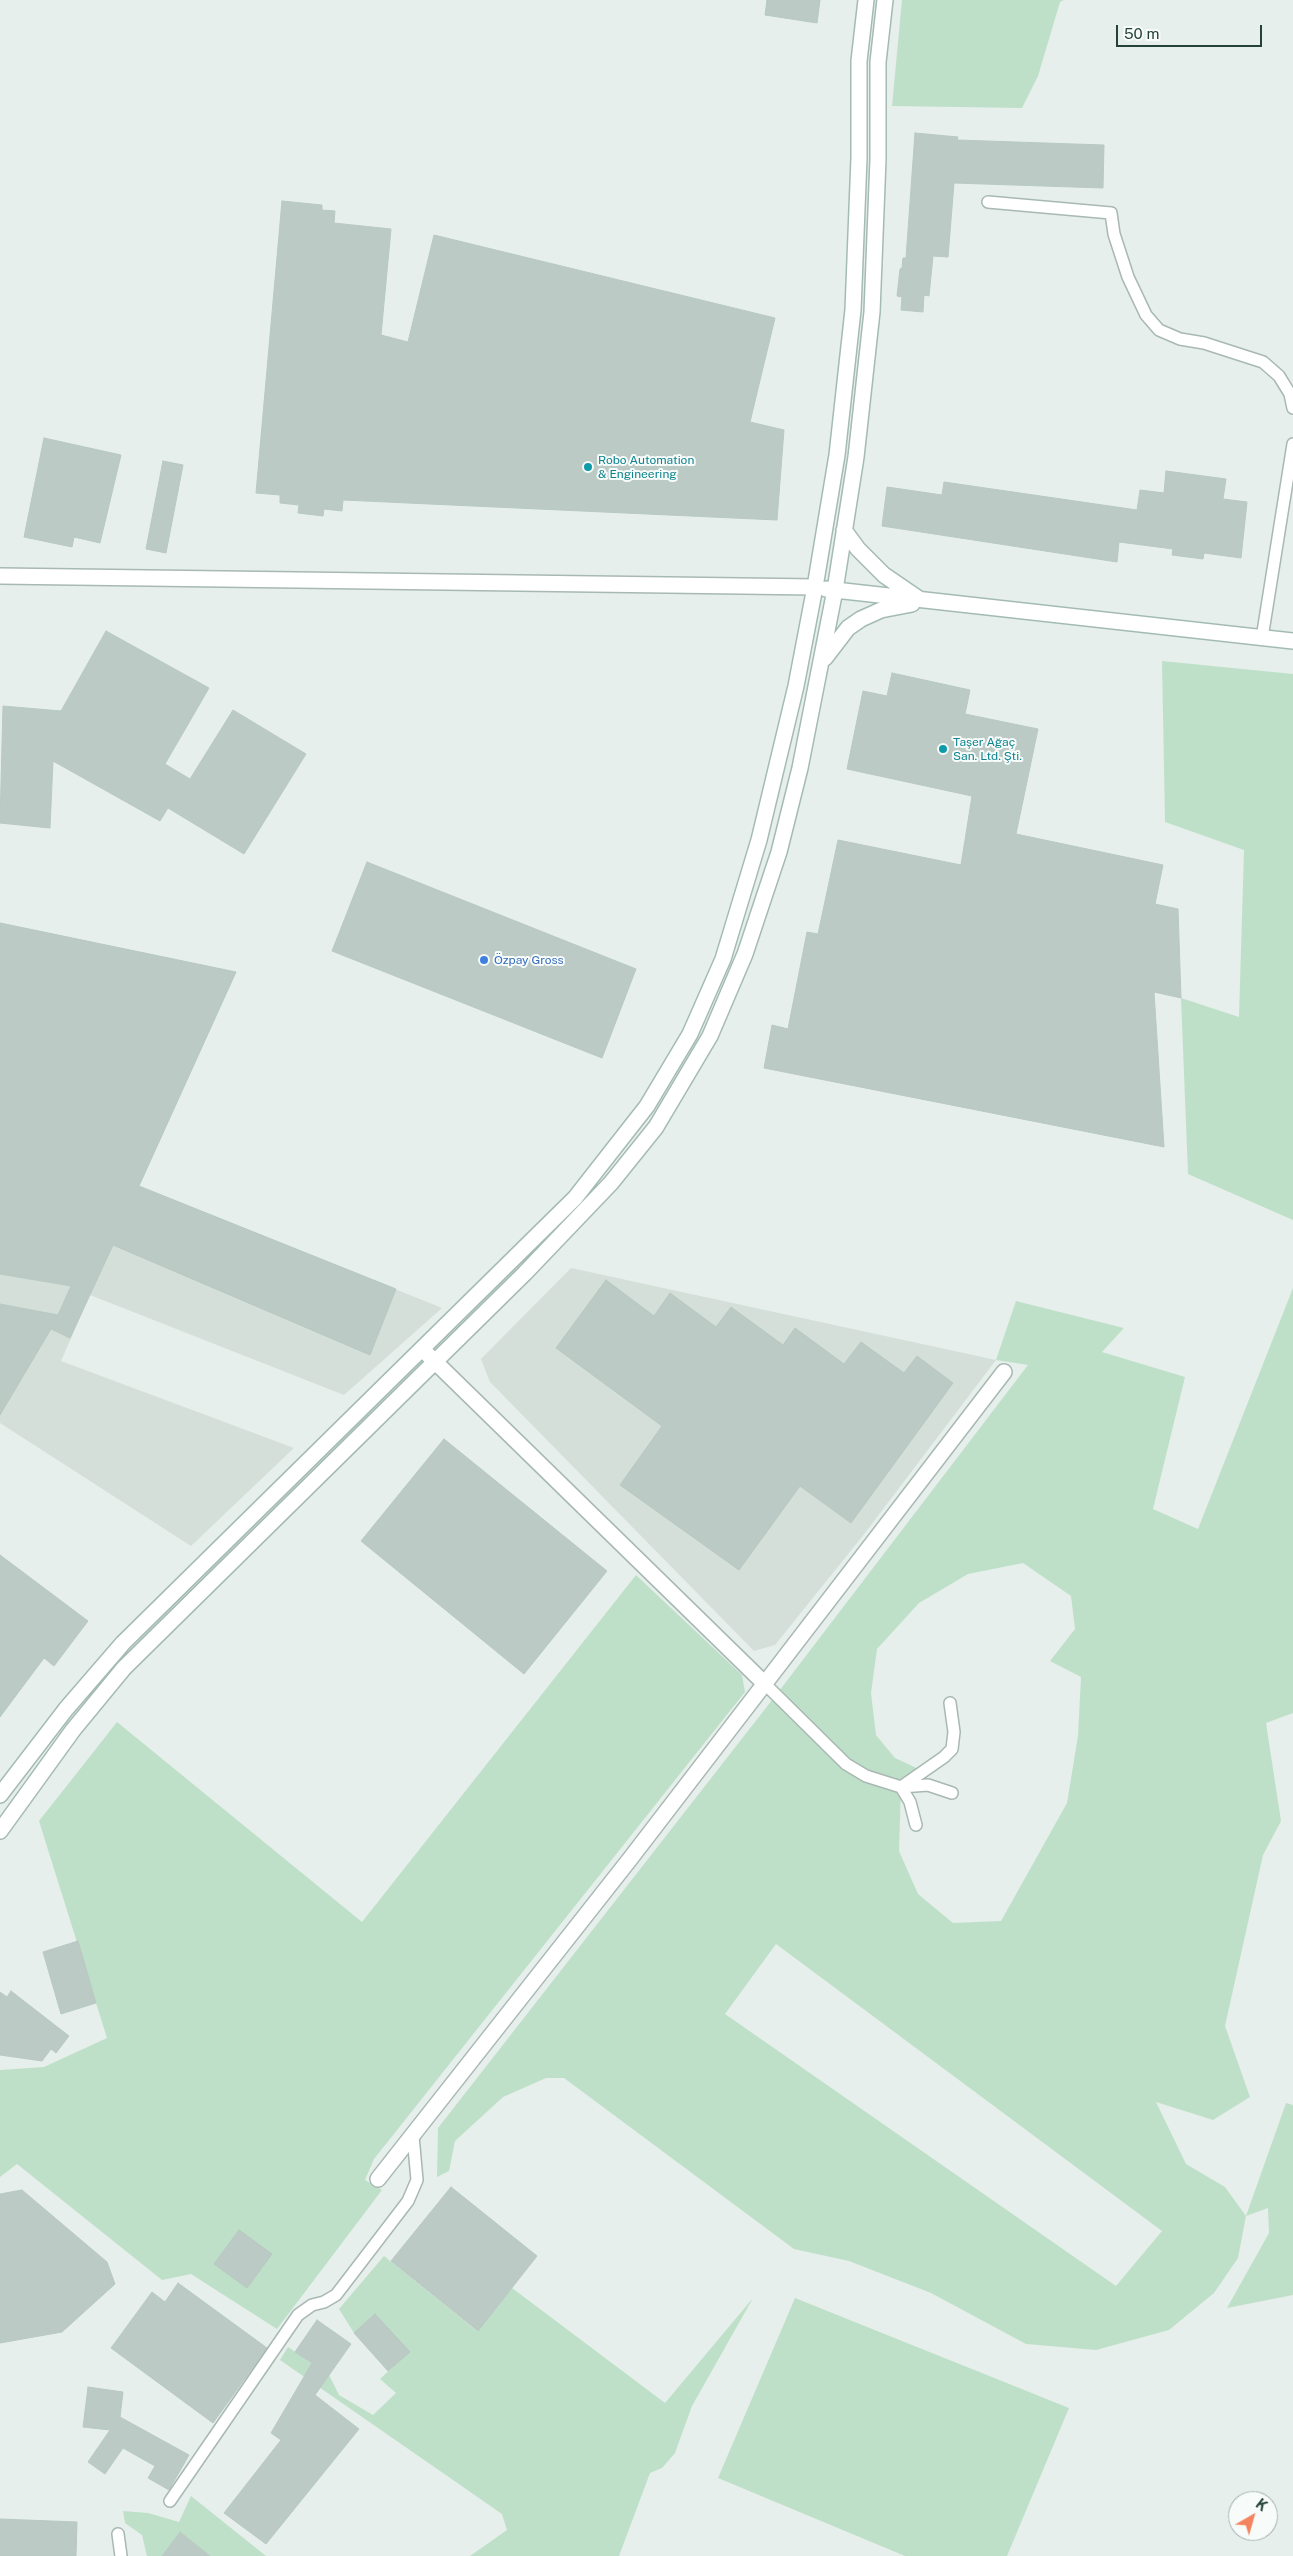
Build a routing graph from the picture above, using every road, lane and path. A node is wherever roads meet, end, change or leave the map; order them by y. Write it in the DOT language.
graph roads {
  1 [pos="866,0"];
  2 [pos="886,0"];
  3 [pos="988,202"];
  4 [pos="1293,408"];
  5 [pos="1293,444"];
  6 [pos="844,530"];
  7 [pos="0,576"];
  8 [pos="815,587"];
  9 [pos="835,590"];
  10 [pos="923,601"];
  11 [pos="1262,638"];
  12 [pos="1293,642"];
  13 [pos="821,663"];
  14 [pos="422,1349"];
  15 [pos="435,1362"];
  16 [pos="1004,1372"];
  17 [pos="765,1684"];
  18 [pos="950,1703"];
  19 [pos="901,1787"];
  20 [pos="952,1792"];
  21 [pos="0,1795"];
  22 [pos="916,1825"];
  23 [pos="0,1831"];
  24 [pos="413,2136"];
  25 [pos="378,2180"];
  26 [pos="170,2501"];
  27 [pos="118,2534"];
  28 [pos="121,2556"];
  1 -- 8 [label="main road"];
  2 -- 6 [label="main road"];
  3 -- 4 [label="lane"];
  5 -- 11 [label="lane"];
  6 -- 9 [label="main road"];
  6 -- 10 [label="main road"];
  7 -- 8 [label="main road"];
  8 -- 9 [label="main road"];
  8 -- 14 [label="main road"];
  9 -- 10 [label="main road"];
  9 -- 13 [label="main road"];
  10 -- 11 [label="main road"];
  10 -- 13 [label="main road"];
  11 -- 12 [label="main road"];
  13 -- 15 [label="main road"];
  14 -- 15 [label="main road"];
  14 -- 21 [label="main road"];
  15 -- 17 [label="main road"];
  15 -- 23 [label="main road"];
  16 -- 17 [label="main road"];
  17 -- 19 [label="lane"];
  17 -- 24 [label="main road"];
  18 -- 19 [label="lane"];
  19 -- 20 [label="lane"];
  19 -- 22 [label="lane"];
  24 -- 25 [label="main road"];
  24 -- 26 [label="lane"];
  27 -- 28 [label="lane"];
}
